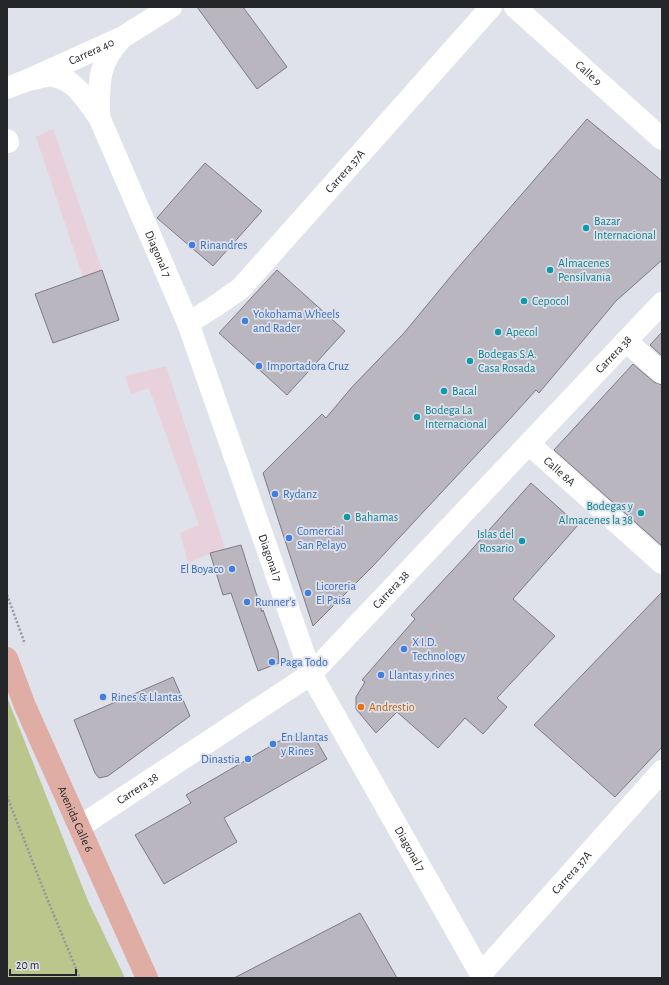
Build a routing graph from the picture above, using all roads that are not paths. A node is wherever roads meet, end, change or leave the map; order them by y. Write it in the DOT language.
graph roads {
  1 [pos="171,7"];
  2 [pos="491,7"];
  3 [pos="515,7"];
  4 [pos="123,37"];
  5 [pos="28,80"];
  6 [pos="7,88"];
  7 [pos="99,117"];
  8 [pos="662,139"];
  9 [pos="662,303"];
  10 [pos="188,323"];
  11 [pos="626,341"];
  12 [pos="662,373"];
  13 [pos="530,444"];
  14 [pos="662,563"];
  15 [pos="7,658"];
  16 [pos="311,674"];
  17 [pos="662,771"];
  18 [pos="79,827"];
  19 [pos="482,976"];
  20 [pos="147,978"];
  1 -- 4 [label="street, Carrera 40"];
  2 -- 10 [label="street, Carrera 37A"];
  3 -- 8 [label="street, Calle 9"];
  4 -- 5 [label="street, Carrera 40"];
  4 -- 7 [label="street, Diagonal 7"];
  5 -- 6 [label="street, Carrera 40"];
  5 -- 7 [label="street, Diagonal 7"];
  7 -- 10 [label="street, Diagonal 7"];
  9 -- 11 [label="street, Carrera 38"];
  10 -- 16 [label="street, Diagonal 7"];
  11 -- 12 [label="street"];
  11 -- 13 [label="street, Carrera 38"];
  13 -- 14 [label="street, Calle 8A"];
  13 -- 16 [label="street, Carrera 38"];
  15 -- 18 [label="main road, Avenida Calle 6"];
  16 -- 18 [label="street, Carrera 38"];
  16 -- 19 [label="street, Diagonal 7"];
  17 -- 19 [label="street, Carrera 37A"];
  18 -- 20 [label="main road, Avenida Calle 6"];
}
